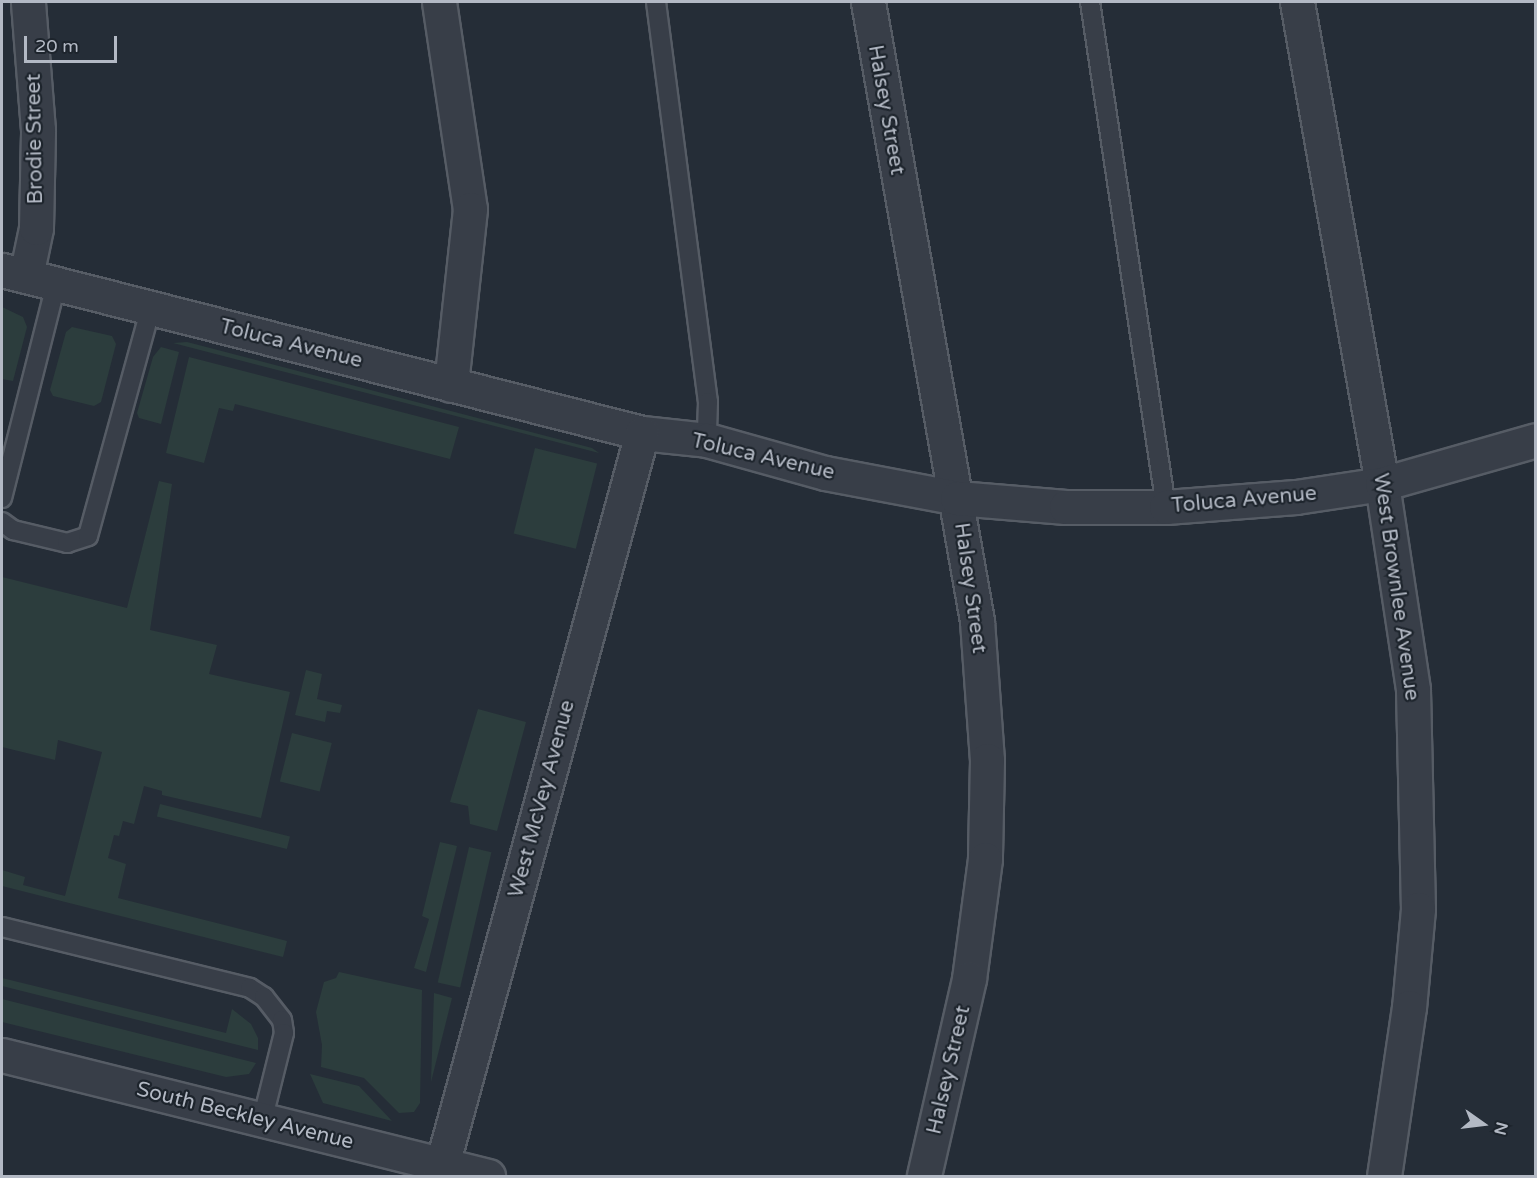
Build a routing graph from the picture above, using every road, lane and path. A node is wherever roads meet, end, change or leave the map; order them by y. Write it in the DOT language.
graph roads {
  1 [pos="28,2"];
  2 [pos="440,2"];
  3 [pos="656,2"];
  4 [pos="868,2"];
  5 [pos="1090,2"];
  6 [pos="1297,2"];
  7 [pos="28,277"];
  8 [pos="151,308"];
  9 [pos="451,385"];
  10 [pos="642,433"];
  11 [pos="706,440"];
  12 [pos="1536,440"];
  13 [pos="1382,484"];
  14 [pos="2,498"];
  15 [pos="957,498"];
  16 [pos="1166,507"];
  17 [pos="2,522"];
  18 [pos="2,927"];
  19 [pos="2,1055"];
  20 [pos="262,1121"];
  21 [pos="441,1171"];
  22 [pos="488,1176"];
  23 [pos="924,1176"];
  24 [pos="1384,1176"];
  1 -- 7 [label="street, Brodie Street"];
  2 -- 9 [label="street"];
  3 -- 11 [label="lane"];
  4 -- 15 [label="street, Halsey Street"];
  5 -- 16 [label="lane"];
  6 -- 13 [label="street, West Brownlee Avenue"];
  7 -- 8 [label="street, Toluca Avenue"];
  7 -- 14 [label="lane"];
  8 -- 9 [label="street, Toluca Avenue"];
  8 -- 17 [label="lane"];
  9 -- 10 [label="street, Toluca Avenue"];
  10 -- 11 [label="street, Toluca Avenue"];
  10 -- 21 [label="street, West McVey Avenue"];
  11 -- 15 [label="street, Toluca Avenue"];
  12 -- 13 [label="street, Toluca Avenue"];
  13 -- 16 [label="street, Toluca Avenue"];
  13 -- 24 [label="street, West Brownlee Avenue"];
  15 -- 16 [label="street, Toluca Avenue"];
  15 -- 23 [label="street, Halsey Street"];
  18 -- 20 [label="lane"];
  19 -- 20 [label="street, South Beckley Avenue"];
  20 -- 21 [label="street, South Beckley Avenue"];
  21 -- 22 [label="street, South Beckley Avenue"];
}
